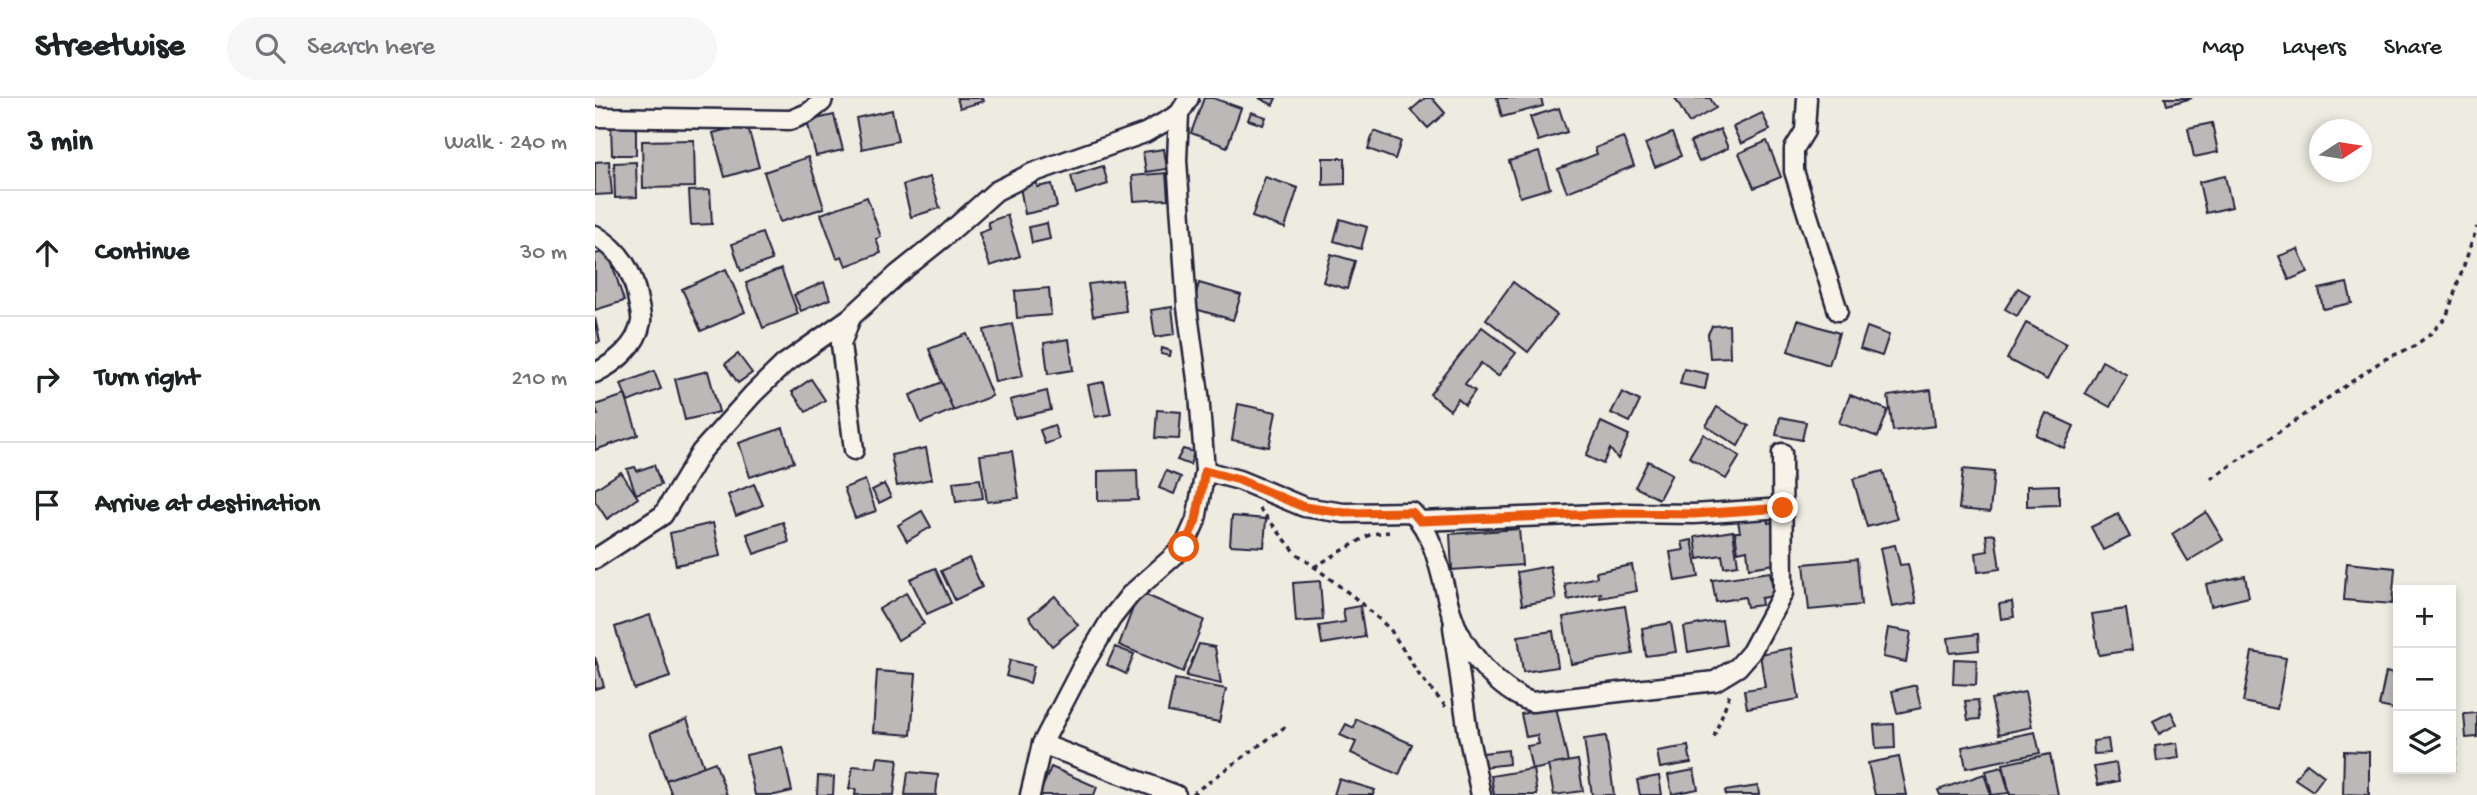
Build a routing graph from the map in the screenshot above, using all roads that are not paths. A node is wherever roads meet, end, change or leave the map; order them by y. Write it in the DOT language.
graph roads {
  1 [pos="823,98"];
  2 [pos="1189,98"];
  3 [pos="1807,98"];
  4 [pos="1178,114"];
  5 [pos="595,117"];
  6 [pos="595,235"];
  7 [pos="1839,311"];
  8 [pos="851,317"];
  9 [pos="595,373"];
  10 [pos="854,450"];
  11 [pos="1782,453"];
  12 [pos="1205,471"];
  13 [pos="1783,508"];
  14 [pos="1416,517"];
  15 [pos="595,559"];
  16 [pos="1452,616"];
  17 [pos="1042,744"];
  18 [pos="1030,795"];
  19 [pos="1176,795"];
  20 [pos="1481,795"];
  1 -- 5 [label="street"];
  2 -- 4 [label="street"];
  3 -- 7 [label="street"];
  4 -- 8 [label="street"];
  4 -- 12 [label="street"];
  6 -- 9 [label="street"];
  8 -- 10 [label="street"];
  8 -- 15 [label="street"];
  11 -- 13 [label="street"];
  12 -- 14 [label="street"];
  12 -- 17 [label="street"];
  13 -- 14 [label="street"];
  13 -- 16 [label="street"];
  14 -- 16 [label="street"];
  16 -- 20 [label="street"];
  17 -- 18 [label="street"];
  17 -- 19 [label="street"];
}
